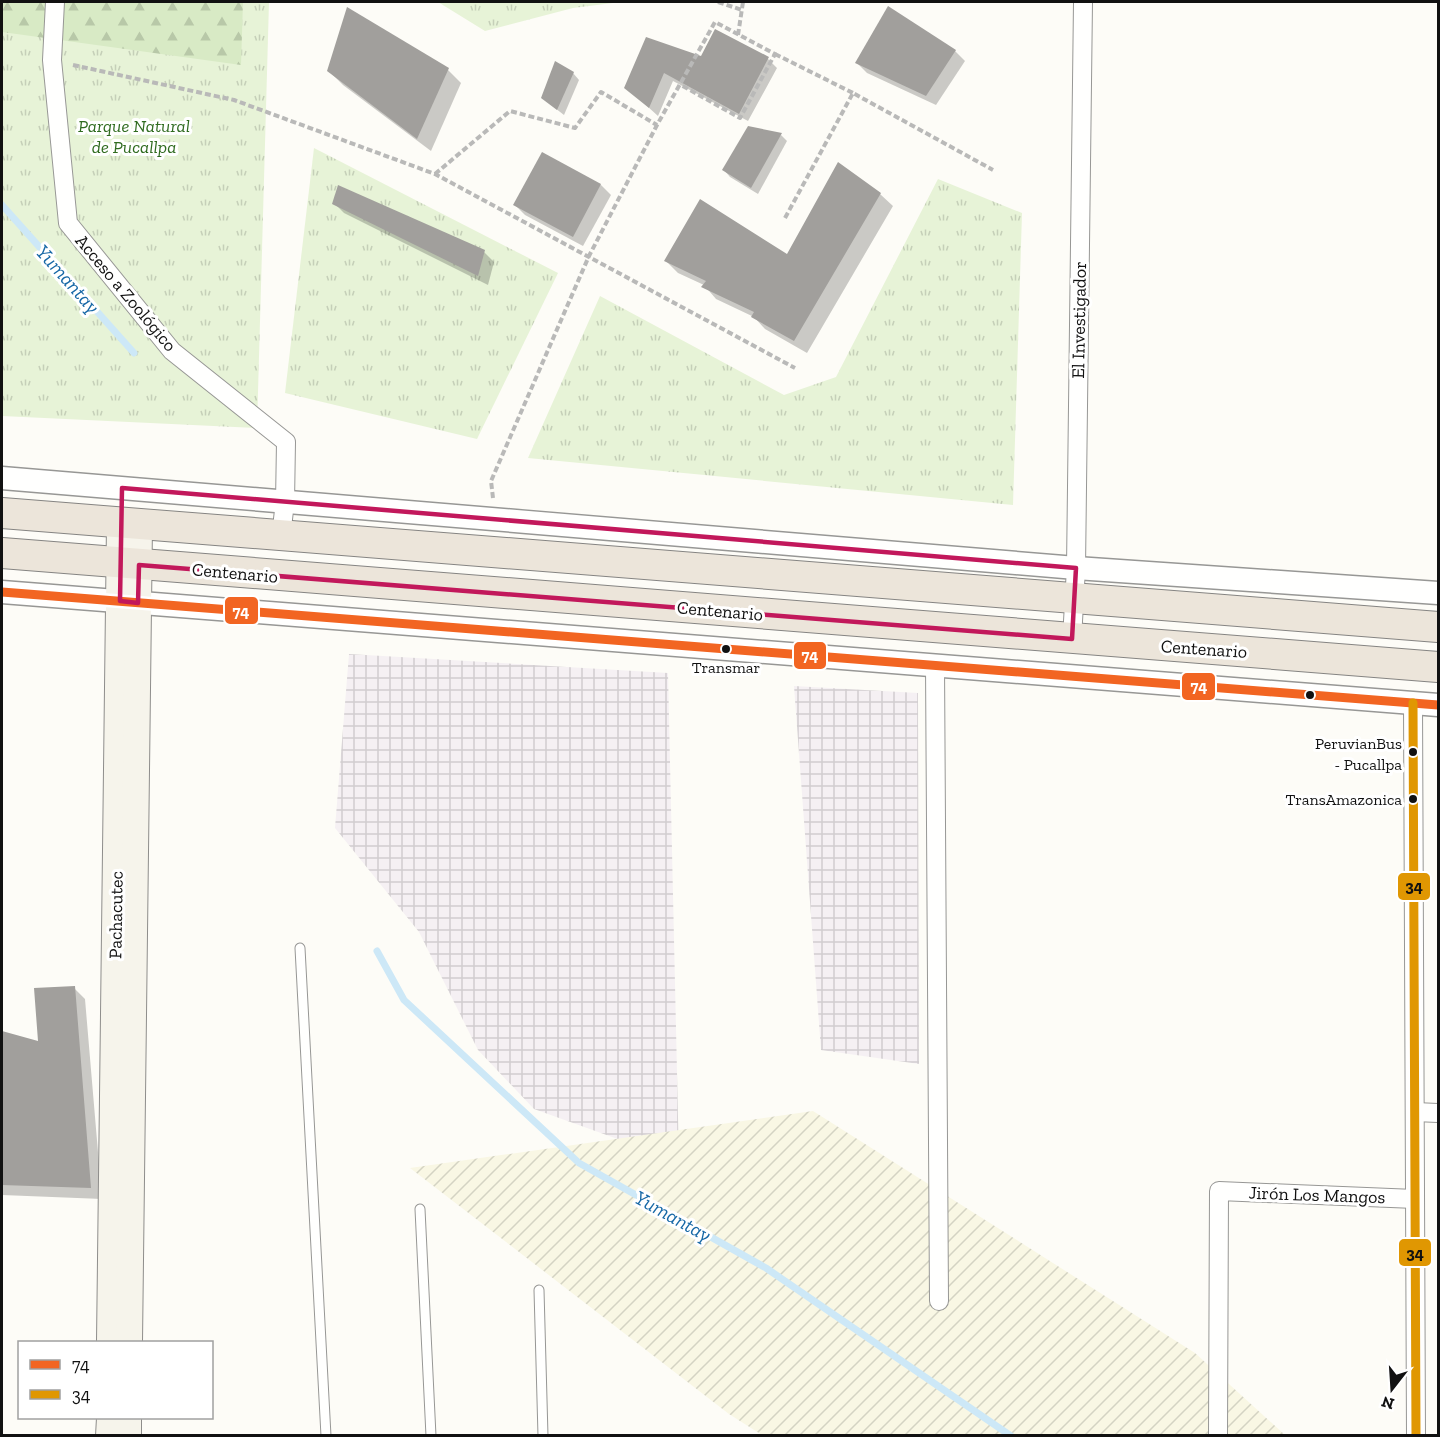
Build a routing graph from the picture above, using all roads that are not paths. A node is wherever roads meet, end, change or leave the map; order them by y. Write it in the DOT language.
graph roads {
  1 [pos="55,2"];
  2 [pos="1083,2"];
  3 [pos="2,478"];
  4 [pos="122,488"];
  5 [pos="285,502"];
  6 [pos="2,513"];
  7 [pos="129,524"];
  8 [pos="281,536"];
  9 [pos="2,553"];
  10 [pos="130,565"];
  11 [pos="1076,568"];
  12 [pos="2,592"];
  13 [pos="1438,593"];
  14 [pos="1074,598"];
  15 [pos="129,602"];
  16 [pos="1438,627"];
  17 [pos="1072,639"];
  18 [pos="935,665"];
  19 [pos="1438,668"];
  20 [pos="1413,703"];
  21 [pos="1438,705"];
  22 [pos="300,948"];
  23 [pos="1414,1112"];
  24 [pos="1438,1113"];
  25 [pos="1415,1199"];
  26 [pos="420,1209"];
  27 [pos="539,1290"];
  28 [pos="939,1301"];
  29 [pos="110,1341"];
  30 [pos="129,1341"];
  31 [pos="110,1419"];
  32 [pos="128,1419"];
  33 [pos="109,1436"];
  34 [pos="128,1436"];
  35 [pos="326,1436"];
  36 [pos="431,1436"];
  37 [pos="543,1436"];
  38 [pos="1218,1436"];
  39 [pos="1416,1436"];
  1 -- 5 [label="street, Acceso a Zoológico"];
  2 -- 11 [label="street, El Investigador"];
  3 -- 4 [label="street"];
  4 -- 5 [label="street"];
  4 -- 7 [label="street, Pachacutec"];
  5 -- 8 [label="street, Acceso a Zoológico"];
  5 -- 11 [label="street"];
  6 -- 7 [label="highway"];
  7 -- 8 [label="highway"];
  7 -- 10 [label="main road, Pachacutec"];
  8 -- 14 [label="highway"];
  9 -- 10 [label="highway, Centenario"];
  10 -- 15 [label="main road, Pachacutec"];
  10 -- 17 [label="highway, Centenario"];
  11 -- 13 [label="street"];
  11 -- 14 [label="street, El Investigador"];
  12 -- 15 [label="street"];
  14 -- 16 [label="highway"];
  14 -- 17 [label="street, El Investigador"];
  15 -- 18 [label="street"];
  15 -- 29 [label="main road, Pachacutec"];
  15 -- 30 [label="main road, Pachacutec"];
  17 -- 19 [label="highway, Centenario"];
  18 -- 20 [label="street"];
  18 -- 28 [label="street"];
  20 -- 21 [label="street"];
  20 -- 23 [label="street"];
  22 -- 35 [label="lane"];
  23 -- 24 [label="street"];
  23 -- 25 [label="street"];
  25 -- 38 [label="street, Jirón Los Mangos"];
  25 -- 39 [label="street"];
  26 -- 36 [label="lane"];
  27 -- 37 [label="lane"];
  31 -- 33 [label="main road"];
  32 -- 34 [label="main road"];
}
